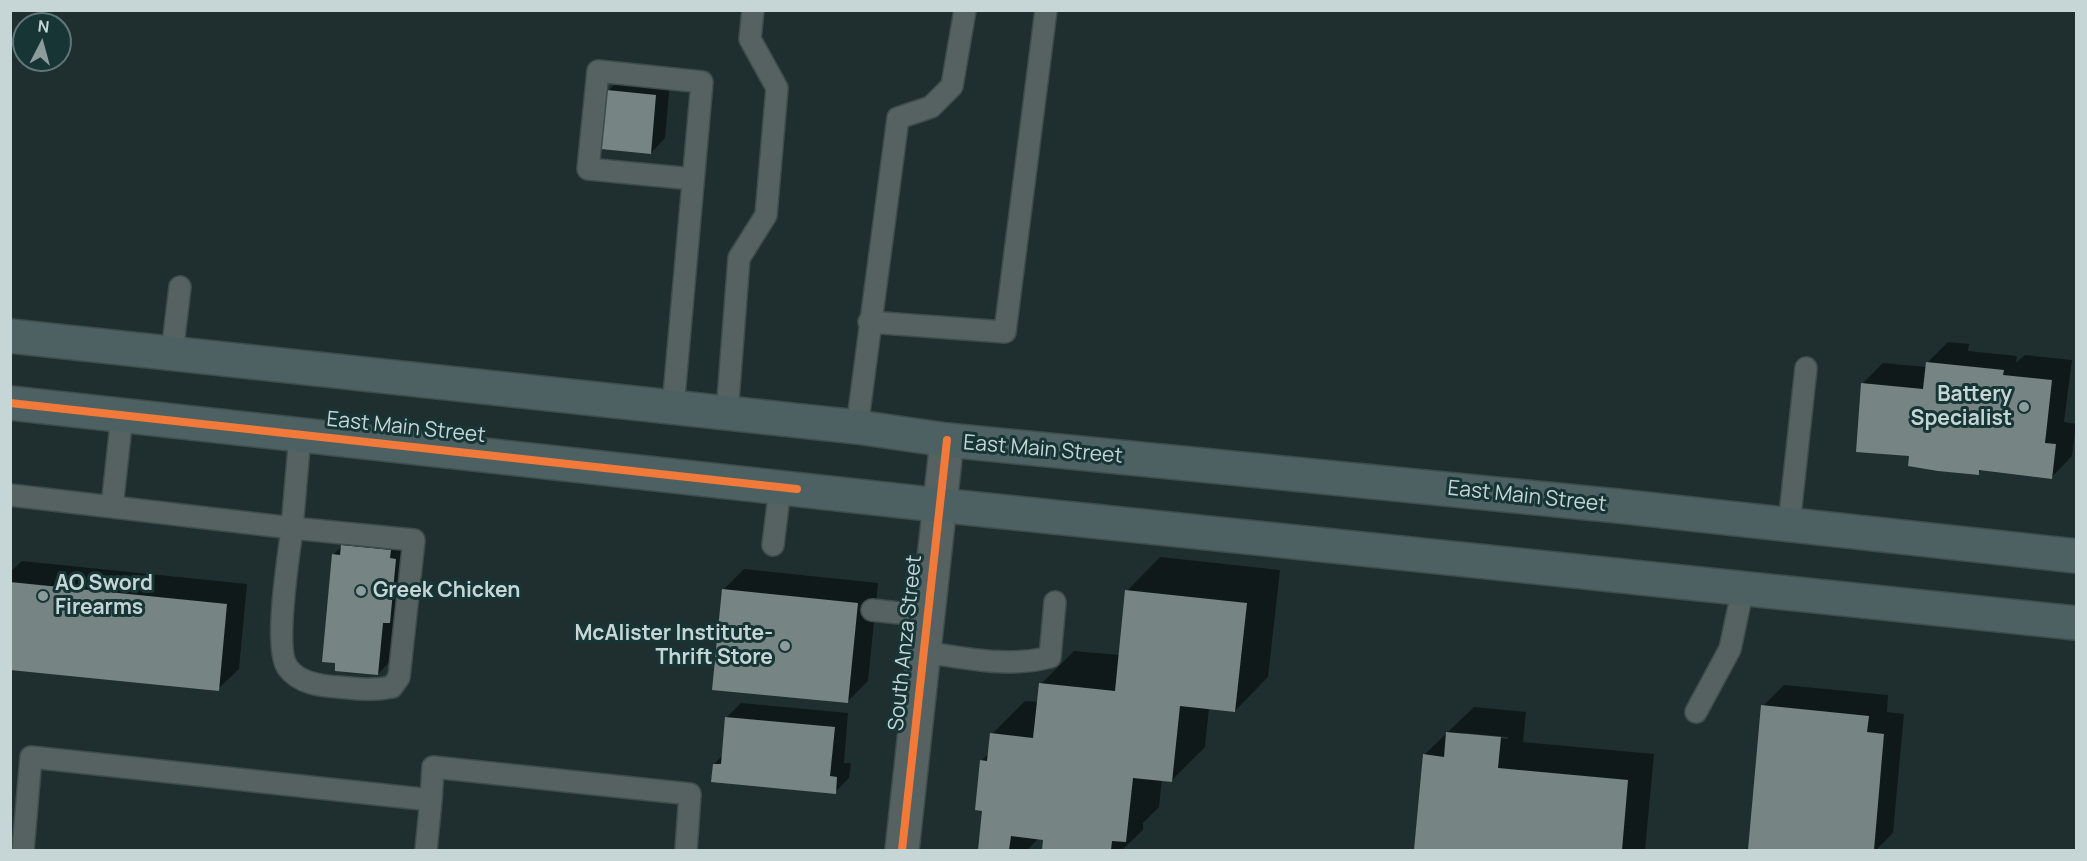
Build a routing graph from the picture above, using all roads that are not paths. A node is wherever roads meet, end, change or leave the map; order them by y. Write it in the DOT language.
graph roads {
  1 [pos="753,10"];
  2 [pos="964,10"];
  3 [pos="1047,10"];
  4 [pos="693,179"];
  5 [pos="180,288"];
  6 [pos="869,322"];
  7 [pos="10,336"];
  8 [pos="172,353"];
  9 [pos="1806,368"];
  10 [pos="10,404"];
  11 [pos="673,407"];
  12 [pos="727,413"];
  13 [pos="122,416"];
  14 [pos="857,427"];
  15 [pos="300,435"];
  16 [pos="946,440"];
  17 [pos="780,488"];
  18 [pos="10,495"];
  19 [pos="938,505"];
  20 [pos="112,507"];
  21 [pos="1790,524"];
  22 [pos="292,528"];
  23 [pos="772,545"];
  24 [pos="2076,556"];
  25 [pos="1743,588"];
  26 [pos="1055,602"];
  27 [pos="872,610"];
  28 [pos="927,616"];
  29 [pos="2076,623"];
  30 [pos="923,652"];
  31 [pos="1696,712"];
  32 [pos="431,800"];
  33 [pos="23,850"];
  34 [pos="426,850"];
  35 [pos="686,850"];
  36 [pos="902,850"];
  1 -- 12 [label="lane"];
  2 -- 6 [label="lane"];
  3 -- 6 [label="lane"];
  4 -- 4 [label="lane"];
  4 -- 11 [label="lane"];
  5 -- 8 [label="lane"];
  6 -- 14 [label="lane"];
  7 -- 8 [label="main road, East Main Street"];
  8 -- 11 [label="main road, East Main Street"];
  9 -- 21 [label="lane"];
  10 -- 13 [label="main road, East Main Street"];
  11 -- 12 [label="main road, East Main Street"];
  12 -- 14 [label="main road, East Main Street"];
  13 -- 15 [label="main road, East Main Street"];
  13 -- 20 [label="lane"];
  14 -- 16 [label="main road, East Main Street"];
  15 -- 17 [label="main road, East Main Street"];
  15 -- 22 [label="lane"];
  16 -- 19 [label="street, South Anza Street"];
  16 -- 21 [label="main road, East Main Street"];
  17 -- 19 [label="main road, East Main Street"];
  17 -- 23 [label="lane"];
  18 -- 20 [label="lane"];
  19 -- 25 [label="main road, East Main Street"];
  19 -- 28 [label="street, South Anza Street"];
  20 -- 22 [label="lane"];
  21 -- 24 [label="main road, East Main Street"];
  22 -- 22 [label="lane"];
  25 -- 29 [label="main road, East Main Street"];
  25 -- 31 [label="lane"];
  26 -- 30 [label="lane"];
  27 -- 28 [label="lane"];
  28 -- 30 [label="street, South Anza Street"];
  30 -- 36 [label="street, South Anza Street"];
  32 -- 33 [label="lane"];
  32 -- 34 [label="lane"];
  32 -- 35 [label="lane"];
}
